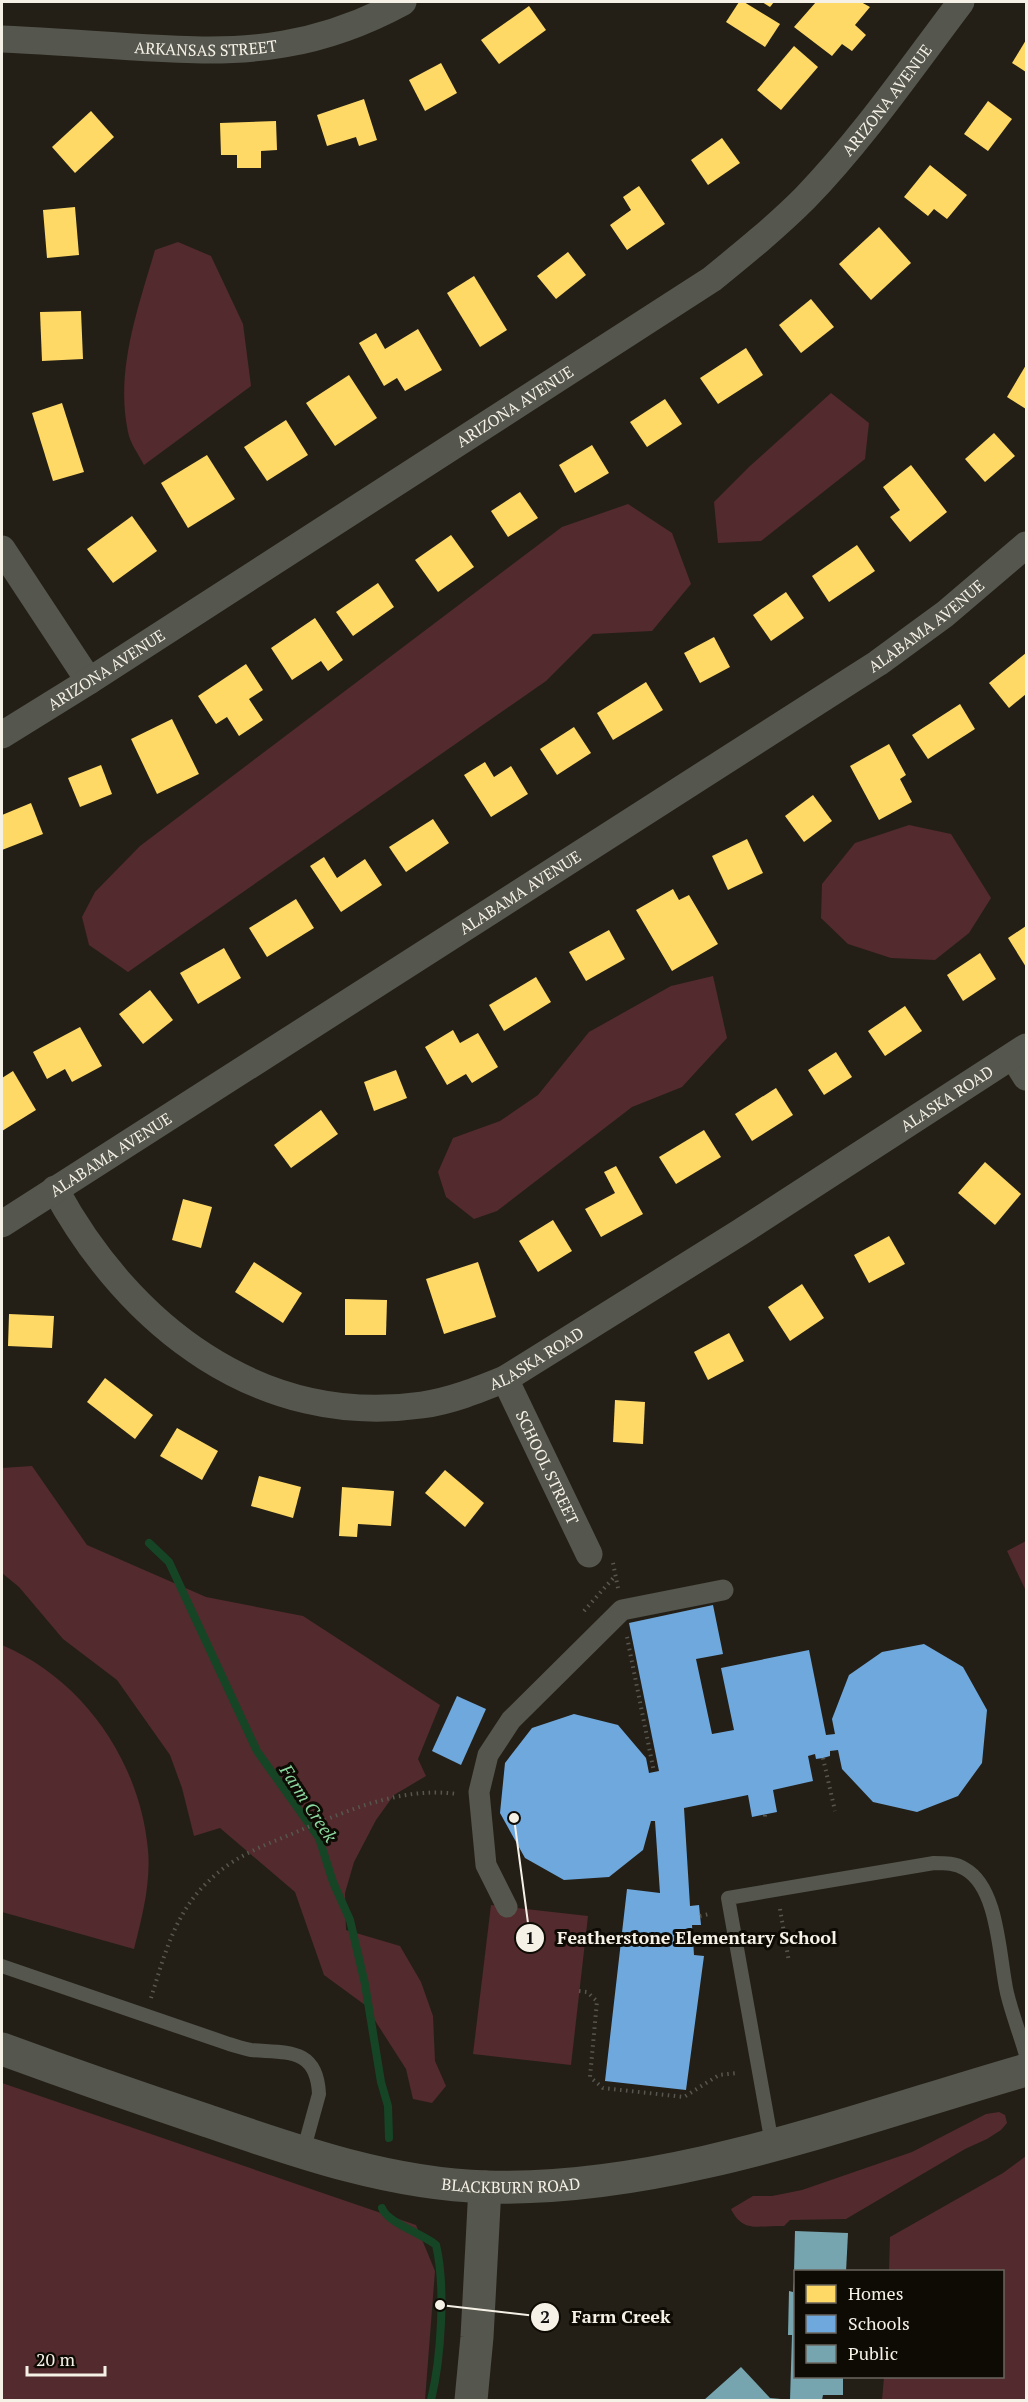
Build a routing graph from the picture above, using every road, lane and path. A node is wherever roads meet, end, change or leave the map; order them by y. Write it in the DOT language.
graph roads {
  1 [pos="403,2"];
  2 [pos="961,2"];
  3 [pos="2,39"];
  4 [pos="1026,545"];
  5 [pos="2,549"];
  6 [pos="89,681"];
  7 [pos="2,735"];
  8 [pos="1022,1060"];
  9 [pos="55,1189"];
  10 [pos="2,1224"];
  11 [pos="505,1379"];
  12 [pos="600,1554"];
  13 [pos="723,1590"];
  14 [pos="622,1610"];
  15 [pos="823,1758"];
  16 [pos="654,1772"];
  17 [pos="479,1797"];
  18 [pos="835,1811"];
  19 [pos="777,1890"];
  20 [pos="507,1907"];
  21 [pos="709,1914"];
  22 [pos="700,1916"];
  23 [pos="789,1962"];
  24 [pos="2,1966"];
  25 [pos="579,1990"];
  26 [pos="145,2016"];
  27 [pos="2,2049"];
  28 [pos="1026,2055"];
  29 [pos="1026,2070"];
  30 [pos="737,2073"];
  31 [pos="772,2144"];
  32 [pos="303,2153"];
  33 [pos="485,2187"];
  34 [pos="471,2400"];
  1 -- 3 [label="street, ARKANSAS STREET"];
  2 -- 6 [label="street, ARIZONA AVENUE"];
  4 -- 9 [label="street, ALABAMA AVENUE"];
  5 -- 6 [label="street"];
  6 -- 7 [label="street, ARIZONA AVENUE"];
  8 -- 11 [label="street, ALASKA ROAD"];
  9 -- 10 [label="street, ALABAMA AVENUE"];
  9 -- 11 [label="street, ALASKA ROAD"];
  11 -- 12 [label="street, SCHOOL STREET"];
  12 -- 14 [label="path"];
  13 -- 14 [label="street"];
  14 -- 16 [label="path"];
  14 -- 17 [label="street"];
  15 -- 18 [label="path"];
  17 -- 20 [label="street"];
  17 -- 26 [label="path"];
  19 -- 23 [label="path"];
  19 -- 28 [label="lane"];
  19 -- 31 [label="lane"];
  21 -- 22 [label="path"];
  24 -- 26 [label="lane"];
  25 -- 30 [label="path"];
  26 -- 32 [label="lane"];
  27 -- 32 [label="street, BLACKBURN ROAD"];
  29 -- 31 [label="street, BLACKBURN ROAD"];
  31 -- 33 [label="street, BLACKBURN ROAD"];
  32 -- 33 [label="street, BLACKBURN ROAD"];
  33 -- 34 [label="street"];
}
